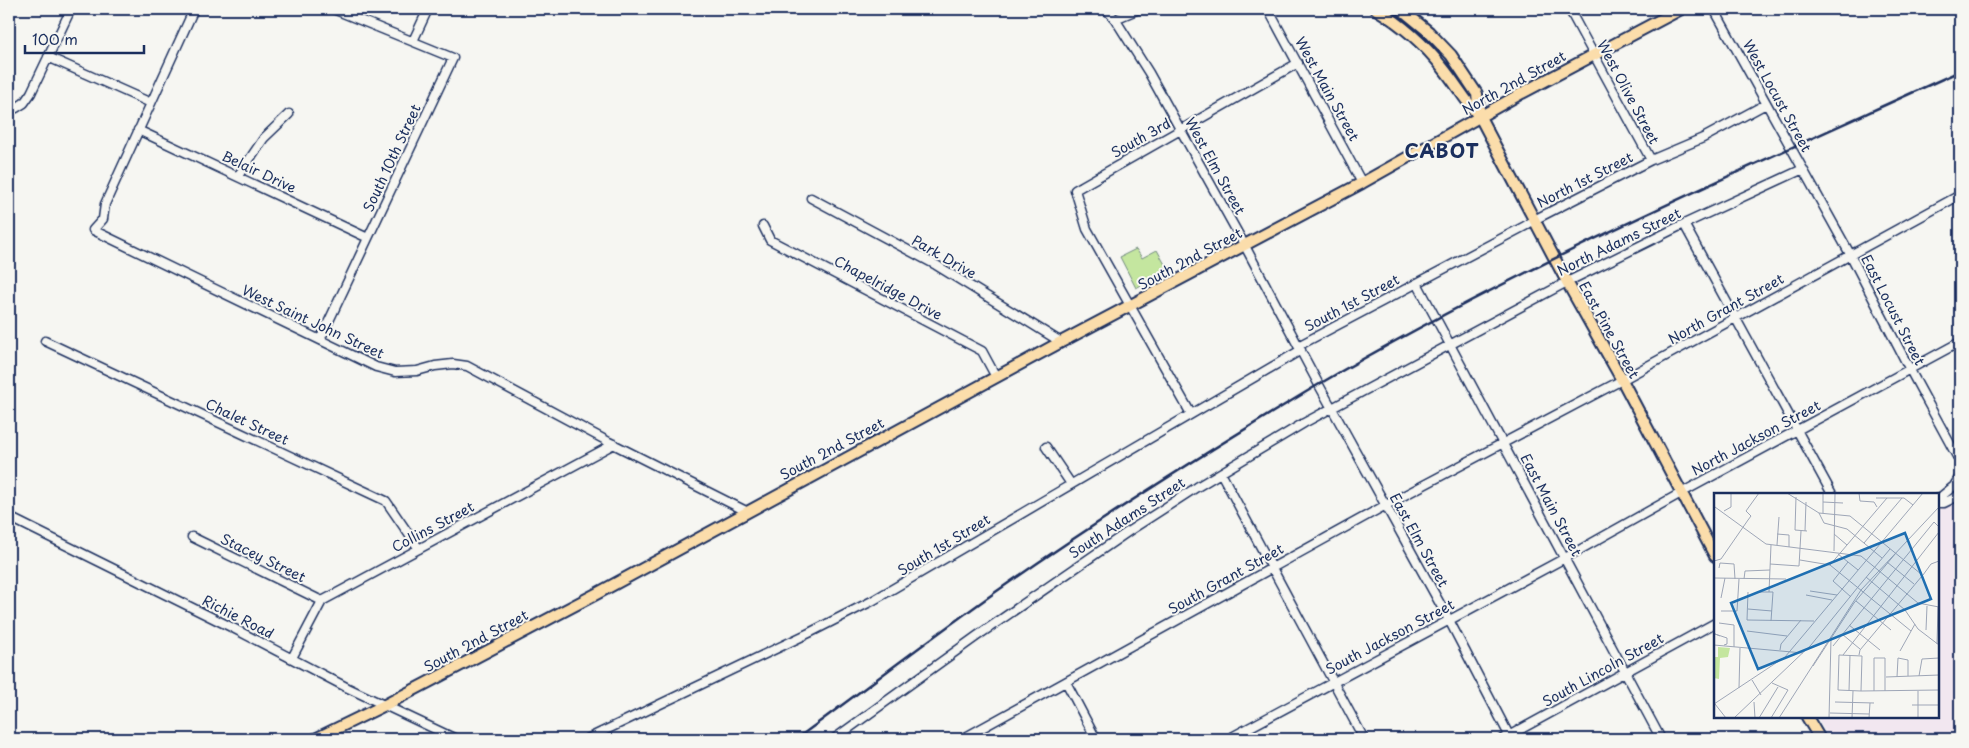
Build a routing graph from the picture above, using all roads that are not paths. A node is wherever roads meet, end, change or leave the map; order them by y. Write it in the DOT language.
graph roads {
  1 [pos="71,9"];
  2 [pos="194,9"];
  3 [pos="333,9"];
  4 [pos="428,9"];
  5 [pos="1106,9"];
  6 [pos="1139,9"];
  7 [pos="1268,9"];
  8 [pos="1376,9"];
  9 [pos="1401,9"];
  10 [pos="1569,9"];
  11 [pos="1681,9"];
  12 [pos="1714,9"];
  13 [pos="1115,19"];
  14 [pos="413,41"];
  15 [pos="1594,54"];
  16 [pos="48,57"];
  17 [pos="1298,63"];
  18 [pos="150,103"];
  19 [pos="1766,104"];
  20 [pos="9,107"];
  21 [pos="288,114"];
  22 [pos="1480,117"];
  23 [pos="138,130"];
  24 [pos="1180,130"];
  25 [pos="1651,160"];
  26 [pos="1803,169"];
  27 [pos="238,176"];
  28 [pos="1362,183"];
  29 [pos="1960,195"];
  30 [pos="811,198"];
  31 [pos="1534,220"];
  32 [pos="1684,224"];
  33 [pos="763,226"];
  34 [pos="368,238"];
  35 [pos="1245,246"];
  36 [pos="1850,254"];
  37 [pos="1566,282"];
  38 [pos="1417,283"];
  39 [pos="1131,305"];
  40 [pos="1735,318"];
  41 [pos="320,340"];
  42 [pos="46,341"];
  43 [pos="1061,342"];
  44 [pos="1960,342"];
  45 [pos="1450,344"];
  46 [pos="1300,348"];
  47 [pos="1909,368"];
  48 [pos="996,377"];
  49 [pos="1622,380"];
  50 [pos="1332,406"];
  51 [pos="1191,414"];
  52 [pos="1796,431"];
  53 [pos="1503,442"];
  54 [pos="614,444"];
  55 [pos="1046,447"];
  56 [pos="1960,462"];
  57 [pos="1222,473"];
  58 [pos="1960,477"];
  59 [pos="1071,484"];
  60 [pos="1960,490"];
  61 [pos="1681,493"];
  62 [pos="1831,493"];
  63 [pos="1960,496"];
  64 [pos="1939,500"];
  65 [pos="1939,501"];
  66 [pos="1386,505"];
  67 [pos="746,511"];
  68 [pos="9,517"];
  69 [pos="192,537"];
  70 [pos="419,549"];
  71 [pos="1714,554"];
  72 [pos="1565,558"];
  73 [pos="1271,568"];
  74 [pos="322,601"];
  75 [pos="1449,620"];
  76 [pos="1714,624"];
  77 [pos="292,658"];
  78 [pos="1625,673"];
  79 [pos="1066,682"];
  80 [pos="1332,682"];
  81 [pos="385,705"];
  82 [pos="1808,718"];
  83 [pos="845,731"];
  84 [pos="1508,738"];
  85 [pos="315,739"];
  86 [pos="456,739"];
  87 [pos="587,739"];
  88 [pos="834,739"];
  89 [pos="841,739"];
  90 [pos="962,739"];
  91 [pos="1096,739"];
  92 [pos="1228,739"];
  93 [pos="1364,739"];
  94 [pos="1661,739"];
  95 [pos="1820,739"];
  1 -- 16 [label="street"];
  2 -- 18 [label="street, West Saint John Street"];
  3 -- 14 [label="street"];
  4 -- 14 [label="street"];
  5 -- 13 [label="street, West Elm Street"];
  6 -- 13 [label="street"];
  7 -- 17 [label="street, West Main Street"];
  8 -- 22 [label="main road"];
  9 -- 22 [label="main road"];
  10 -- 15 [label="street, West Olive Street"];
  11 -- 15 [label="main road, North 2nd Street"];
  12 -- 19 [label="street, West Locust Street"];
  13 -- 24 [label="street, West Elm Street"];
  14 -- 34 [label="street, South 10th Street"];
  15 -- 22 [label="main road, North 2nd Street"];
  15 -- 25 [label="street, West Olive Street"];
  16 -- 18 [label="street"];
  16 -- 20 [label="street"];
  17 -- 24 [label="street, South 3rd"];
  17 -- 28 [label="street, West Main Street"];
  18 -- 23 [label="street, West Saint John Street"];
  19 -- 25 [label="street, North 1st Street"];
  19 -- 26 [label="street, West Locust Street"];
  21 -- 27 [label="street"];
  22 -- 28 [label="main road, North 2nd Street"];
  22 -- 31 [label="main road, East Pine Street"];
  23 -- 27 [label="street, Belair Drive"];
  23 -- 41 [label="street, West Saint John Street"];
  24 -- 35 [label="street, West Elm Street"];
  24 -- 39 [label="street, South 3rd"];
  25 -- 31 [label="street, North 1st Street"];
  26 -- 32 [label="street, North Adams Street"];
  26 -- 36 [label="street, East Locust Street"];
  27 -- 34 [label="street, Belair Drive"];
  28 -- 35 [label="main road, South 2nd Street"];
  29 -- 36 [label="street, North Grant Street"];
  30 -- 43 [label="street, Park Drive"];
  31 -- 37 [label="main road, East Pine Street"];
  31 -- 38 [label="street, North 1st Street"];
  32 -- 37 [label="street, North Adams Street"];
  32 -- 40 [label="street"];
  33 -- 48 [label="street, Chapelridge Drive"];
  34 -- 41 [label="street, South 10th Street"];
  35 -- 39 [label="main road, South 2nd Street"];
  35 -- 46 [label="street, West Elm Street"];
  36 -- 40 [label="street, North Grant Street"];
  36 -- 47 [label="street, East Locust Street"];
  37 -- 45 [label="street, North Adams Street"];
  37 -- 49 [label="main road, East Pine Street"];
  38 -- 45 [label="street, East Main Street"];
  38 -- 46 [label="street, South 1st Street"];
  39 -- 43 [label="main road, South 2nd Street"];
  39 -- 51 [label="street"];
  40 -- 49 [label="street, North Grant Street"];
  40 -- 52 [label="street"];
  41 -- 54 [label="street, West Saint John Street"];
  42 -- 70 [label="street, Chalet Street"];
  43 -- 48 [label="main road, South 2nd Street"];
  44 -- 47 [label="street, North Jackson Street"];
  45 -- 50 [label="street, South Adams Street"];
  45 -- 53 [label="street, East Main Street"];
  46 -- 50 [label="street, West Elm Street"];
  46 -- 51 [label="street, South 1st Street"];
  47 -- 52 [label="street, North Jackson Street"];
  47 -- 56 [label="street, East Locust Street"];
  48 -- 67 [label="main road, South 2nd Street"];
  49 -- 53 [label="street, North Grant Street"];
  49 -- 61 [label="main road, East Pine Street"];
  50 -- 57 [label="street, South Adams Street"];
  50 -- 66 [label="street, East Elm Street"];
  51 -- 59 [label="street, South 1st Street"];
  52 -- 61 [label="street, North Jackson Street"];
  52 -- 62 [label="street"];
  53 -- 66 [label="street, South Grant Street"];
  53 -- 72 [label="street, East Main Street"];
  54 -- 67 [label="street, West Saint John Street"];
  54 -- 70 [label="street, Collins Street"];
  55 -- 59 [label="street"];
  57 -- 73 [label="street"];
  57 -- 83 [label="street, South Adams Street"];
  58 -- 60 [label="street"];
  58 -- 64 [label="street"];
  59 -- 87 [label="street, South 1st Street"];
  61 -- 71 [label="main road, East Pine Street"];
  61 -- 72 [label="street, North Jackson Street"];
  63 -- 65 [label="street"];
  66 -- 73 [label="street, South Grant Street"];
  66 -- 75 [label="street, East Elm Street"];
  67 -- 81 [label="main road, South 2nd Street"];
  68 -- 77 [label="street, Richie Road"];
  69 -- 74 [label="street, Stacey Street"];
  70 -- 74 [label="street, Collins Street"];
  72 -- 75 [label="street, South Jackson Street"];
  72 -- 78 [label="street, East Main Street"];
  73 -- 79 [label="street, South Grant Street"];
  73 -- 80 [label="street"];
  74 -- 77 [label="street"];
  75 -- 80 [label="street, South Jackson Street"];
  75 -- 84 [label="street, East Elm Street"];
  76 -- 78 [label="street, South Lincoln Street"];
  77 -- 81 [label="street, Richie Road"];
  78 -- 84 [label="street, South Lincoln Street"];
  78 -- 94 [label="street, East Main Street"];
  79 -- 90 [label="street, South Grant Street"];
  79 -- 91 [label="street"];
  80 -- 92 [label="street, South Jackson Street"];
  80 -- 93 [label="street"];
  81 -- 85 [label="main road, South 2nd Street"];
  81 -- 86 [label="street, Richie Road"];
  82 -- 95 [label="main road"];
  83 -- 88 [label="street, South Adams Street"];
  83 -- 89 [label="street"];
}
